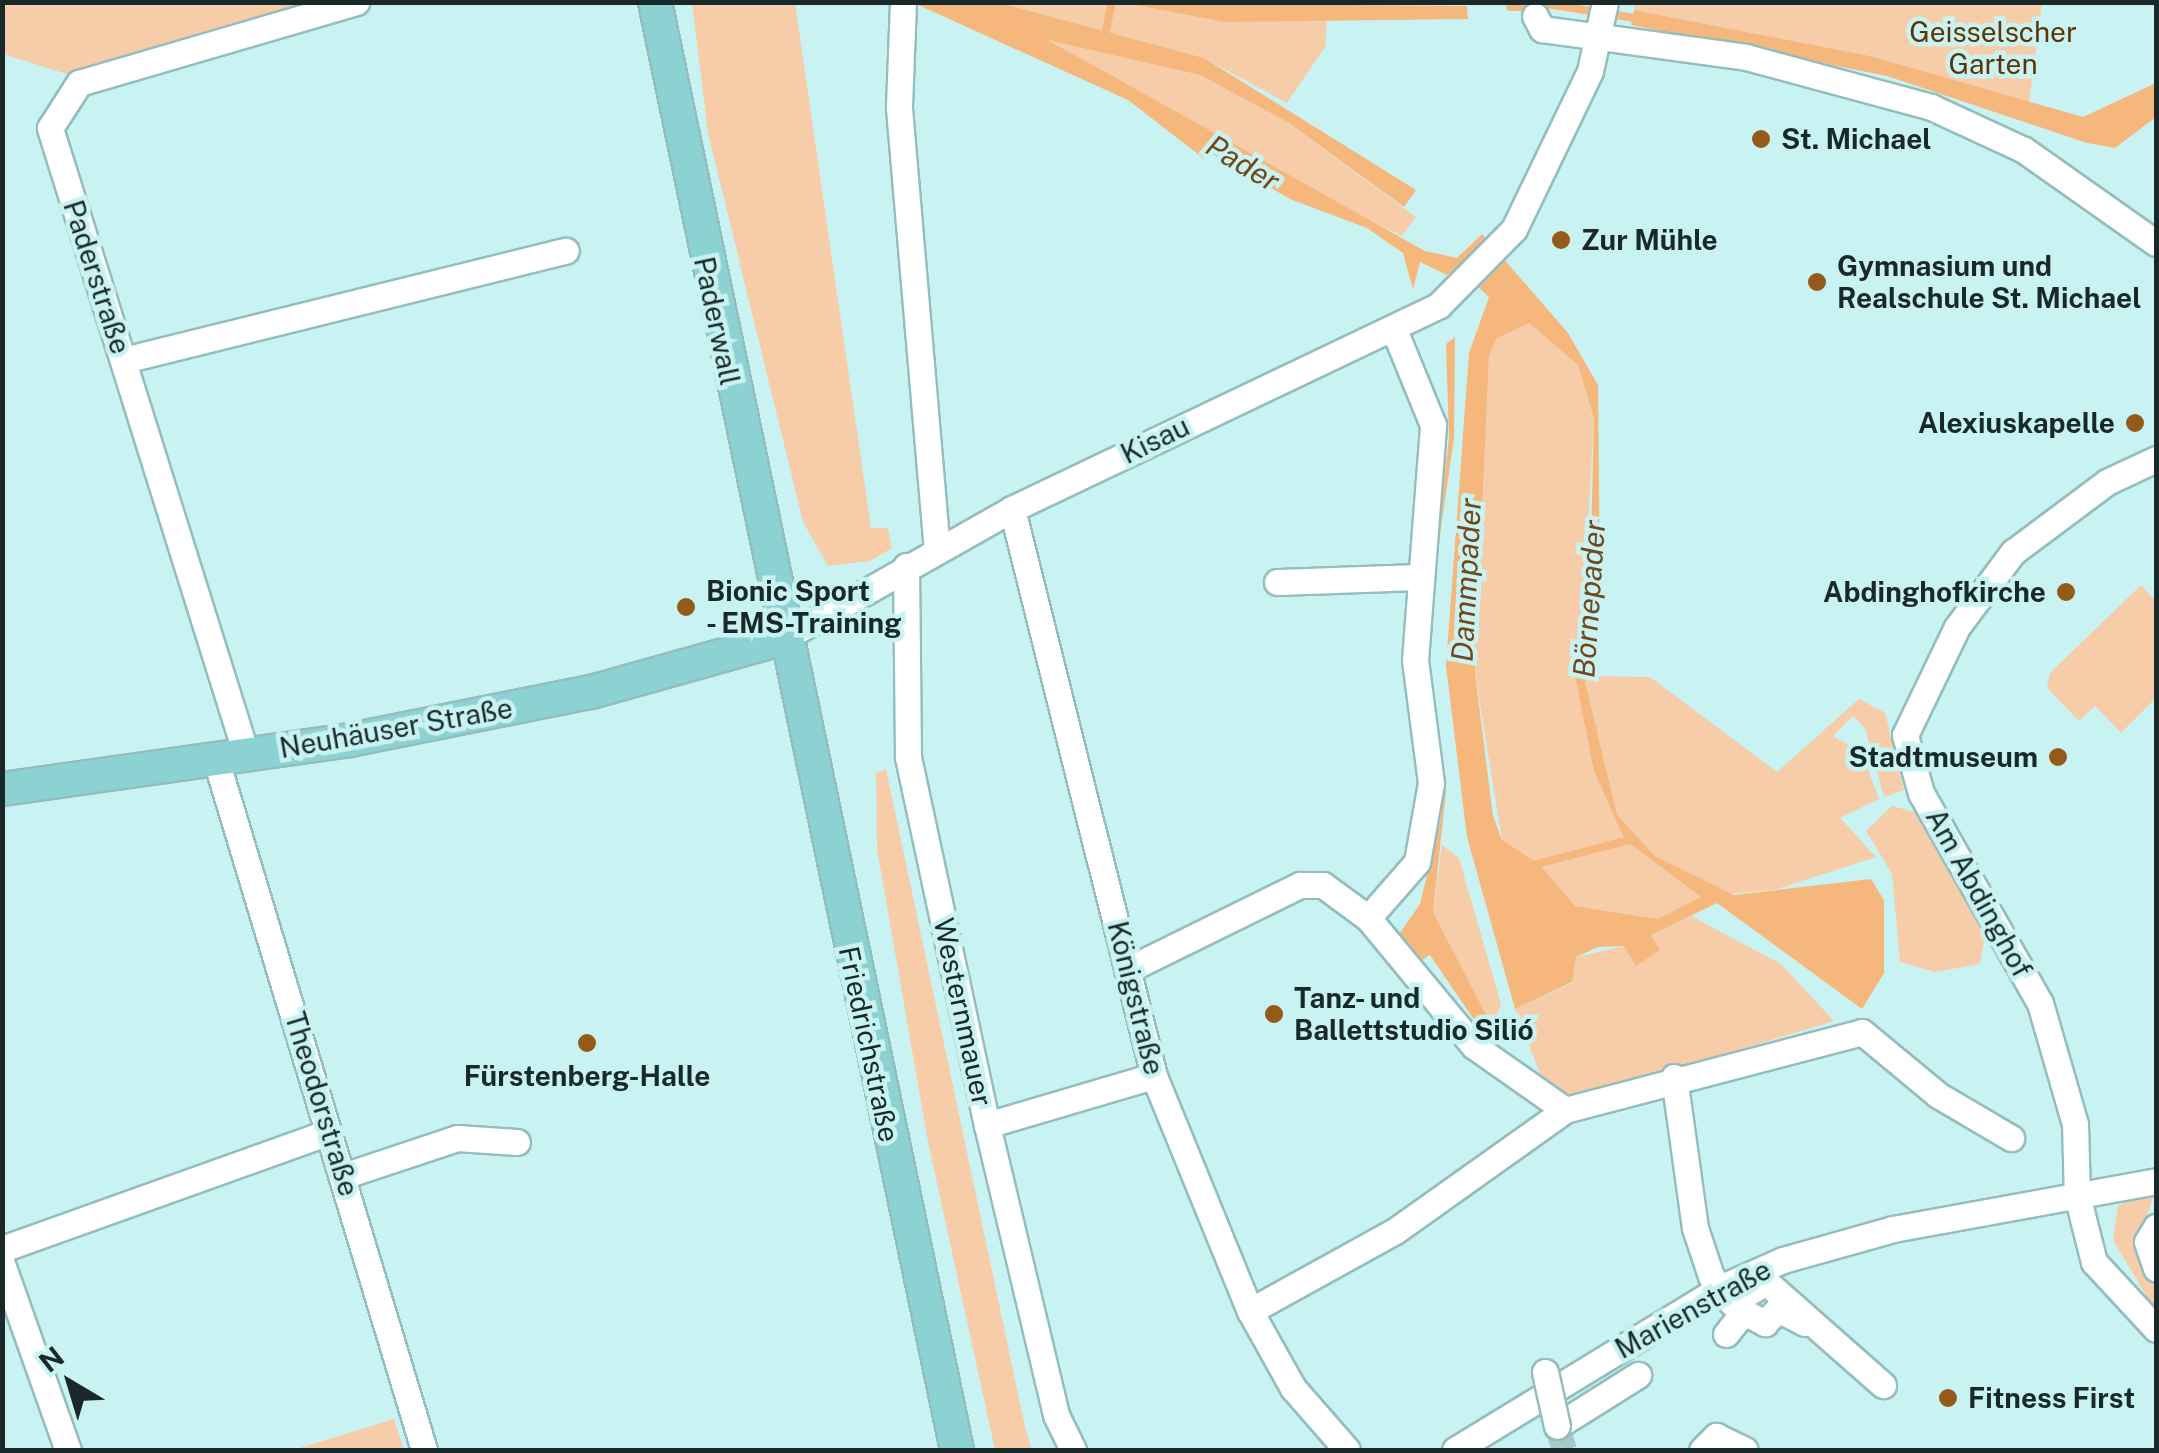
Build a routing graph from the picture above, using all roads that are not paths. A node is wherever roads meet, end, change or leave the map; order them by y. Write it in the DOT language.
graph roads {
  1 [pos="356,2"];
  2 [pos="655,2"];
  3 [pos="903,2"];
  4 [pos="1602,15"];
  5 [pos="1535,16"];
  6 [pos="2156,243"];
  7 [pos="566,251"];
  8 [pos="1395,332"];
  9 [pos="124,360"];
  10 [pos="2156,459"];
  11 [pos="1012,509"];
  12 [pos="937,548"];
  13 [pos="906,566"];
  14 [pos="1420,577"];
  15 [pos="1277,582"];
  16 [pos="784,638"];
  17 [pos="231,757"];
  18 [pos="2,790"];
  19 [pos="1368,918"];
  20 [pos="1128,970"];
  21 [pos="1154,1076"];
  22 [pos="1674,1077"];
  23 [pos="1565,1110"];
  24 [pos="987,1125"];
  25 [pos="328,1132"];
  26 [pos="2011,1138"];
  27 [pos="517,1142"];
  28 [pos="343,1176"];
  29 [pos="2156,1181"];
  30 [pos="2077,1195"];
  31 [pos="2123,1245"];
  32 [pos="2,1249"];
  33 [pos="2,1264"];
  34 [pos="2156,1268"];
  35 [pos="1720,1288"];
  36 [pos="1250,1311"];
  37 [pos="2156,1329"];
  38 [pos="1726,1334"];
  39 [pos="1545,1372"];
  40 [pos="1638,1374"];
  41 [pos="68,1450"];
  42 [pos="424,1450"];
  43 [pos="957,1450"];
  44 [pos="1073,1450"];
  45 [pos="1347,1450"];
  46 [pos="1455,1450"];
  47 [pos="1702,1450"];
  48 [pos="1745,1450"];
  1 -- 9 [label="street, Paderstraße"];
  2 -- 16 [label="main road, Paderwall"];
  3 -- 12 [label="street"];
  4 -- 5 [label="street"];
  4 -- 6 [label="street"];
  4 -- 8 [label="street, Kisau"];
  7 -- 9 [label="street"];
  8 -- 11 [label="street, Kisau"];
  8 -- 14 [label="street"];
  9 -- 17 [label="street, Paderstraße"];
  10 -- 30 [label="street, Am Abdinghof"];
  11 -- 12 [label="street, Kisau"];
  11 -- 20 [label="street, Königstraße"];
  12 -- 13 [label="street, Kisau"];
  13 -- 16 [label="street, Kisau"];
  13 -- 24 [label="street, Westernmauer"];
  14 -- 15 [label="street"];
  14 -- 19 [label="street"];
  16 -- 17 [label="main road, Neuhäuser Straße"];
  16 -- 43 [label="main road, Friedrichstraße"];
  17 -- 18 [label="main road, Neuhäuser Straße"];
  17 -- 25 [label="street, Theodorstraße"];
  19 -- 20 [label="street"];
  19 -- 23 [label="street"];
  20 -- 21 [label="street, Königstraße"];
  21 -- 24 [label="street"];
  21 -- 36 [label="street, Königstraße"];
  22 -- 23 [label="street"];
  22 -- 26 [label="street"];
  22 -- 35 [label="street"];
  23 -- 36 [label="street"];
  24 -- 44 [label="street, Westernmauer"];
  25 -- 28 [label="street, Theodorstraße"];
  25 -- 32 [label="street"];
  27 -- 28 [label="street"];
  28 -- 42 [label="street, Theodorstraße"];
  29 -- 30 [label="street, Marienstraße"];
  30 -- 31 [label="street"];
  30 -- 35 [label="street, Marienstraße"];
  31 -- 34 [label="street"];
  31 -- 37 [label="street"];
  33 -- 41 [label="street"];
  35 -- 38 [label="street, Marienstraße"];
  35 -- 46 [label="street, Marienstraße"];
  36 -- 45 [label="street, Königstraße"];
  39 -- 40 [label="street, Marienstraße, bridge"];
  47 -- 48 [label="street"];
}
